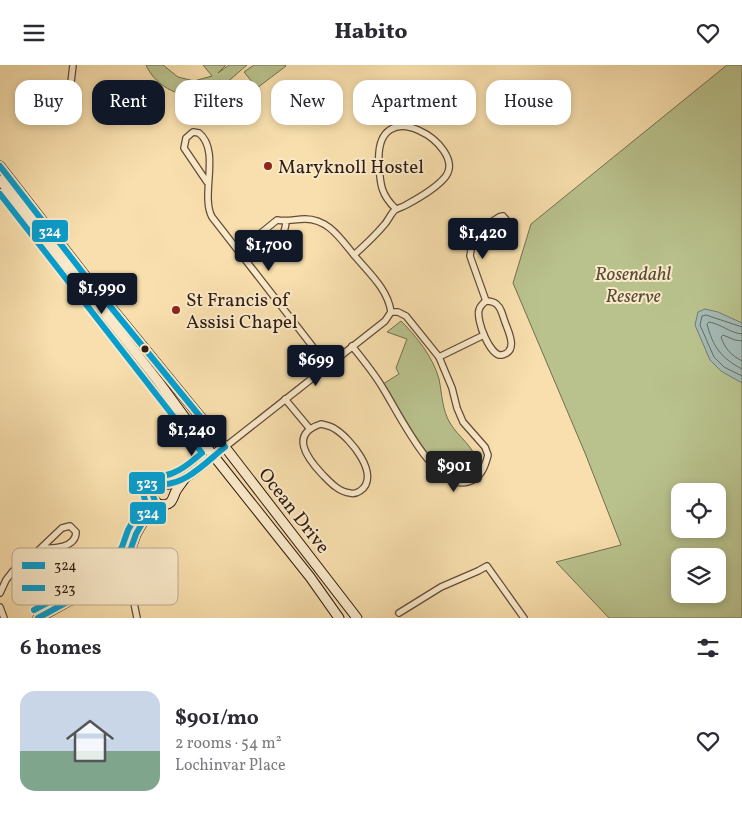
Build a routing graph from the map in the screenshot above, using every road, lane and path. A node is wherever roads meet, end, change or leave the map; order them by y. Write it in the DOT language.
graph roads {
  1 [pos="73,65"];
  2 [pos="71,80"];
  3 [pos="0,166"];
  4 [pos="0,180"];
  5 [pos="207,182"];
  6 [pos="396,209"];
  7 [pos="286,222"];
  8 [pos="509,223"];
  9 [pos="354,255"];
  10 [pos="486,301"];
  11 [pos="391,312"];
  12 [pos="484,335"];
  13 [pos="352,346"];
  14 [pos="439,357"];
  15 [pos="328,365"];
  16 [pos="285,399"];
  17 [pos="310,429"];
  18 [pos="224,447"];
  19 [pos="214,455"];
  20 [pos="185,478"];
  21 [pos="169,485"];
  22 [pos="174,493"];
  23 [pos="158,503"];
  24 [pos="42,548"];
  25 [pos="58,548"];
  26 [pos="131,548"];
  27 [pos="12,572"];
  28 [pos="0,593"];
  29 [pos="62,605"];
  30 [pos="134,605"];
  31 [pos="0,607"];
  32 [pos="399,613"];
  33 [pos="4,618"];
  34 [pos="38,618"];
  35 [pos="137,618"];
  36 [pos="339,618"];
  37 [pos="357,618"];
  38 [pos="524,618"];
  1 -- 2 [label="street"];
  3 -- 18 [label="main road, Ocean Drive"];
  4 -- 19 [label="main road, Ocean Drive"];
  5 -- 5 [label="street"];
  5 -- 15 [label="street"];
  6 -- 6 [label="street"];
  6 -- 9 [label="street"];
  7 -- 7 [label="street"];
  7 -- 9 [label="street"];
  8 -- 10 [label="street"];
  9 -- 11 [label="street"];
  10 -- 12 [label="street"];
  10 -- 12 [label="street"];
  11 -- 13 [label="street"];
  11 -- 14 [label="street"];
  12 -- 14 [label="street"];
  13 -- 14 [label="street"];
  13 -- 15 [label="street"];
  15 -- 16 [label="street"];
  16 -- 17 [label="street"];
  16 -- 18 [label="street"];
  17 -- 17 [label="street"];
  18 -- 19 [label="main road"];
  18 -- 37 [label="main road, Ocean Drive"];
  19 -- 20 [label="main road"];
  19 -- 36 [label="main road, Ocean Drive"];
  20 -- 21 [label="main road"];
  20 -- 22 [label="main road"];
  21 -- 22 [label="main road"];
  21 -- 23 [label="main road"];
  22 -- 23 [label="main road"];
  23 -- 26 [label="main road"];
  24 -- 25 [label="street"];
  27 -- 28 [label="street"];
  29 -- 34 [label="main road"];
  30 -- 35 [label="street"];
  31 -- 33 [label="street"];
  32 -- 38 [label="street"];
}
